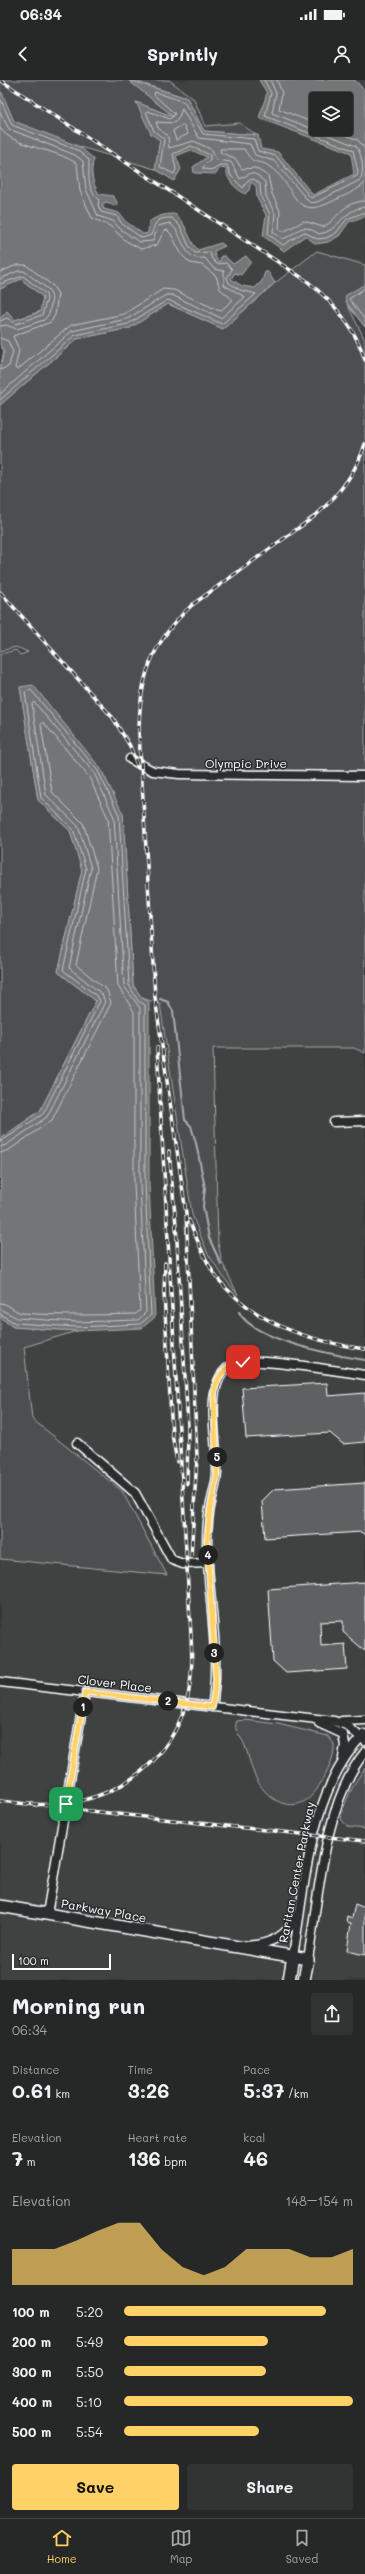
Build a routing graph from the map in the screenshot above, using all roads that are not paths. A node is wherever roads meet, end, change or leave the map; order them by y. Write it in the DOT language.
graph roads {
  1 [pos="130,759"];
  2 [pos="365,776"];
  3 [pos="365,1121"];
  4 [pos="334,1122"];
  5 [pos="365,1375"];
  6 [pos="77,1443"];
  7 [pos="208,1563"];
  8 [pos="0,1682"];
  9 [pos="85,1692"];
  10 [pos="212,1707"];
  11 [pos="295,1716"];
  12 [pos="365,1720"];
  13 [pos="330,1721"];
  14 [pos="364,1737"];
  15 [pos="365,1752"];
  16 [pos="341,1764"];
  17 [pos="302,1902"];
  18 [pos="0,1906"];
  19 [pos="47,1914"];
  20 [pos="233,1946"];
  21 [pos="293,1956"];
  22 [pos="308,1959"];
  23 [pos="289,1980"];
  24 [pos="304,1980"];
  1 -- 2 [label="street, Olympic Drive"];
  3 -- 4 [label="street"];
  5 -- 7 [label="street"];
  6 -- 7 [label="street"];
  7 -- 10 [label="street"];
  8 -- 9 [label="street, Clover Place"];
  9 -- 10 [label="street, Clover Place"];
  9 -- 19 [label="street, Parkway Place"];
  10 -- 11 [label="street, Clover Place"];
  11 -- 13 [label="street, Clover Place"];
  11 -- 16 [label="street"];
  12 -- 13 [label="street"];
  13 -- 14 [label="street, Clover Place"];
  14 -- 16 [label="street, Raritan Center Parkway"];
  15 -- 22 [label="street"];
  16 -- 17 [label="street, Raritan Center Parkway"];
  17 -- 20 [label="street"];
  17 -- 21 [label="street, Raritan Center Parkway"];
  18 -- 19 [label="main road"];
  19 -- 20 [label="main road, Parkway Place"];
  20 -- 21 [label="main road, Parkway Place"];
  21 -- 22 [label="main road, Parkway Place"];
  21 -- 23 [label="main road, Raritan Center Parkway"];
  22 -- 24 [label="main road"];
}
